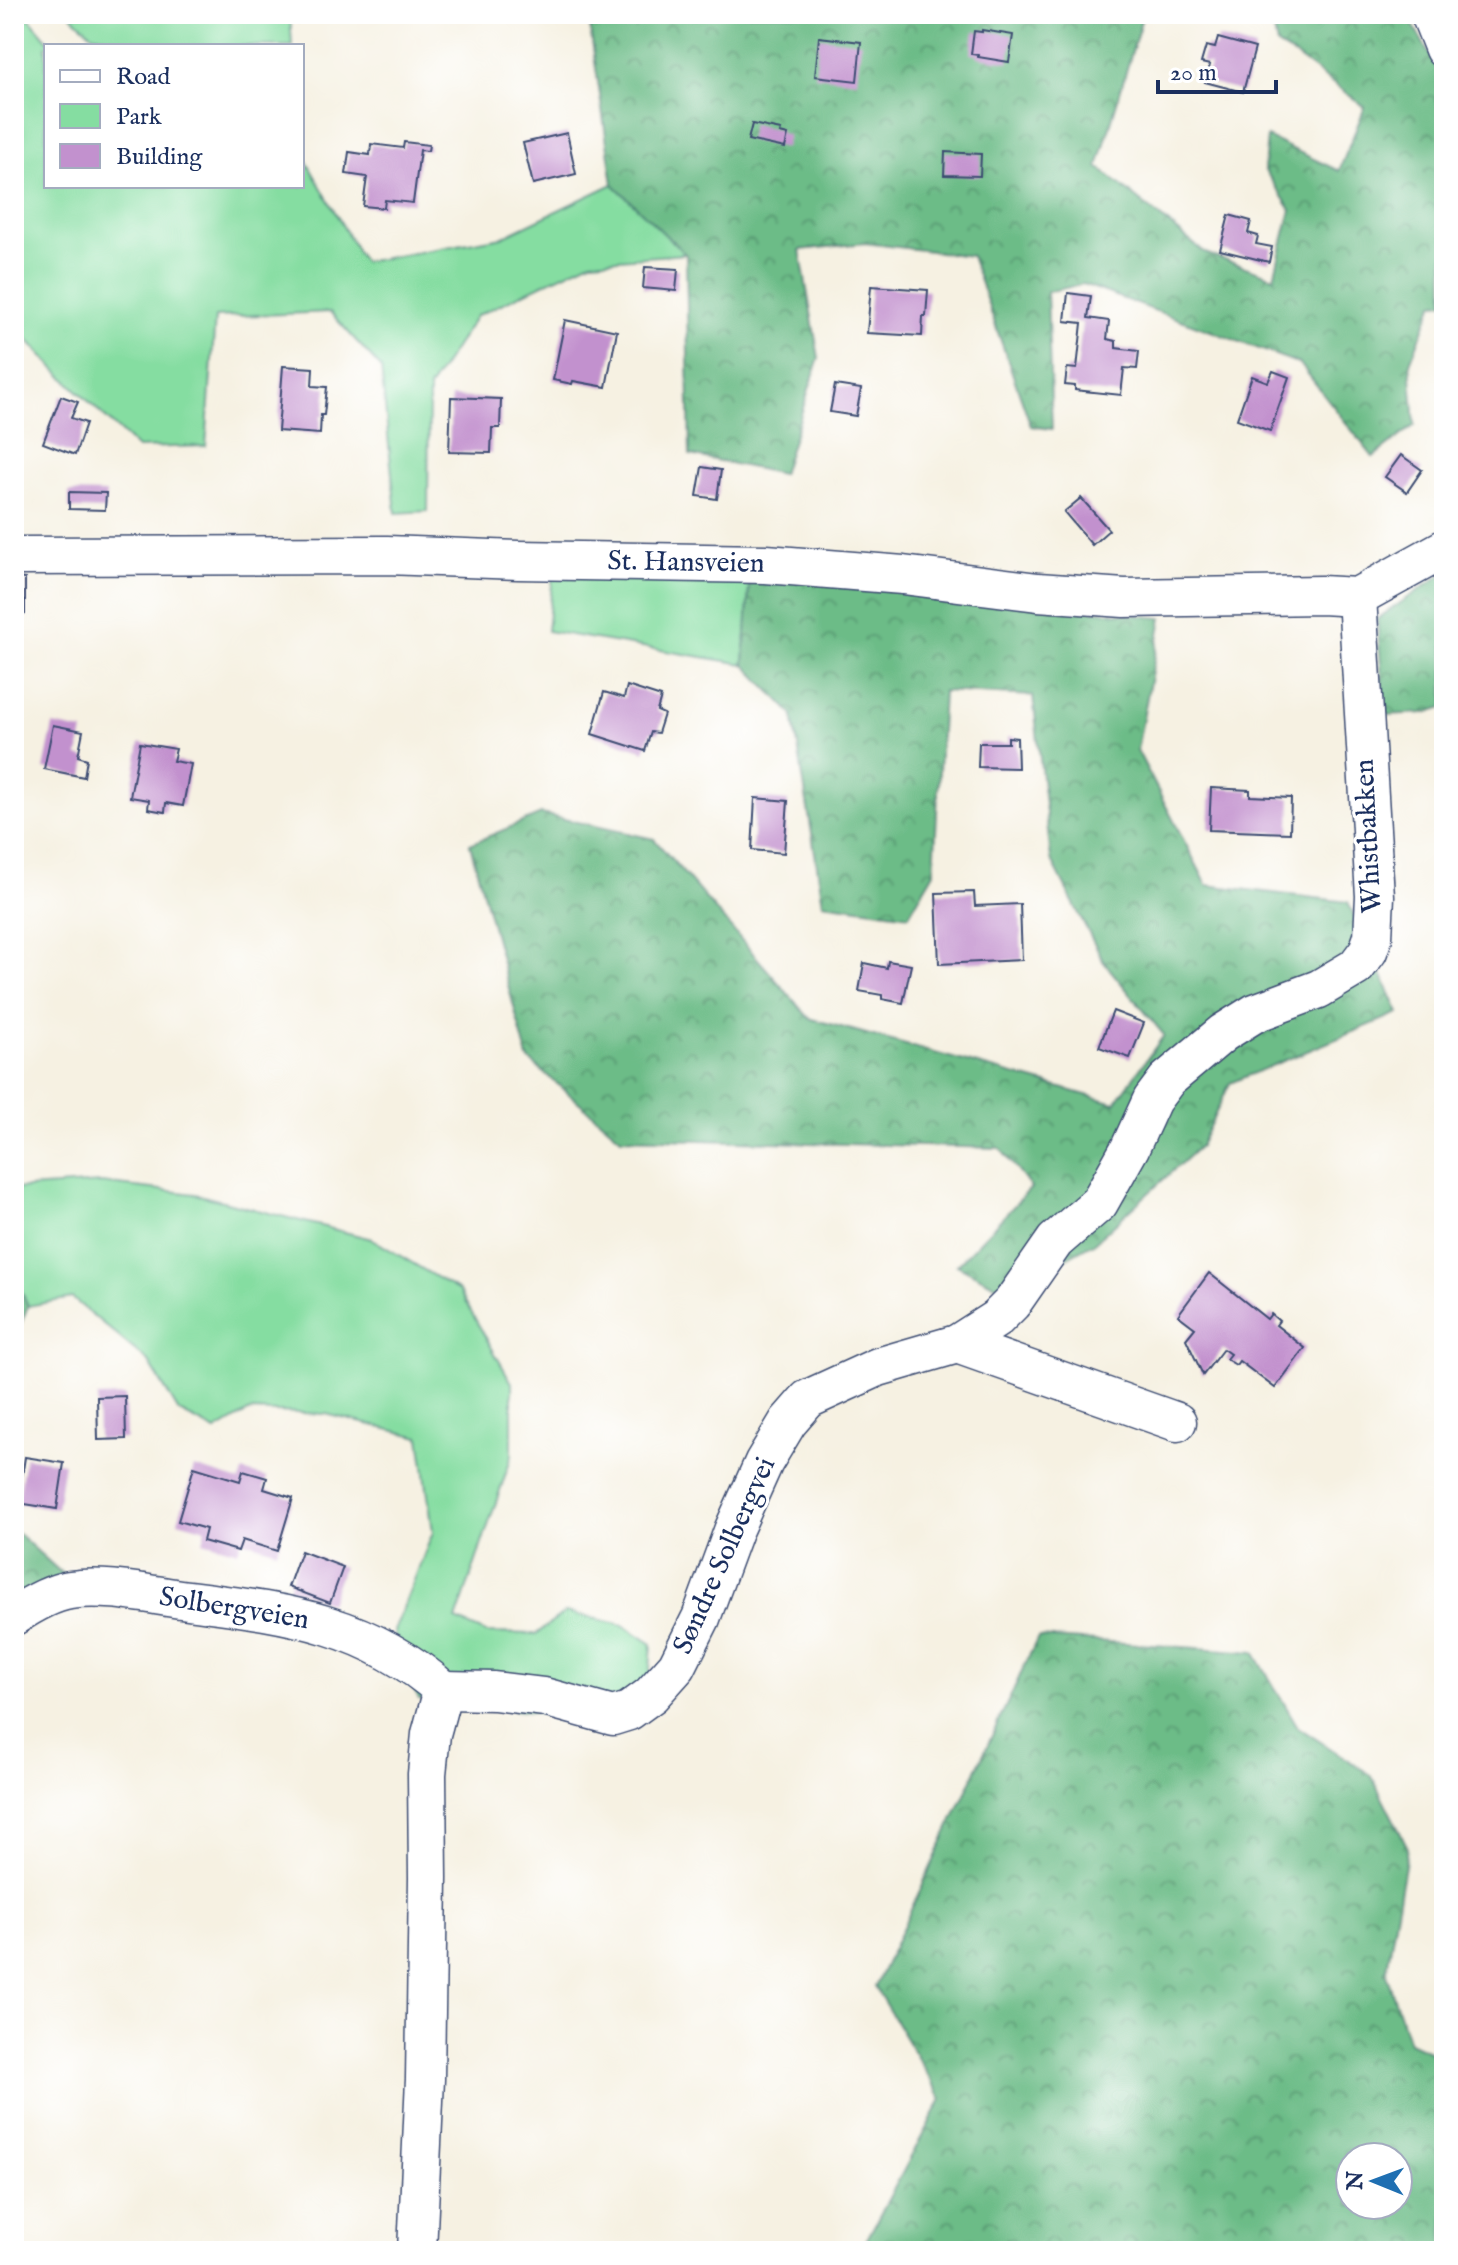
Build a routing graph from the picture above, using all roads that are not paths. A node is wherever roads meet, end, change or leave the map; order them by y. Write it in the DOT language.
graph roads {
  1 [pos="1430,14"];
  2 [pos="1444,49"];
  3 [pos="1444,549"];
  4 [pos="14,556"];
  5 [pos="1357,597"];
  6 [pos="1130,1148"];
  7 [pos="957,1344"];
  8 [pos="1177,1422"];
  9 [pos="14,1616"];
  10 [pos="443,1690"];
  11 [pos="417,2251"];
  1 -- 2 [label="street"];
  3 -- 5 [label="street"];
  4 -- 5 [label="street, St. Hansveien"];
  5 -- 6 [label="street, Whistbakken"];
  6 -- 7 [label="street, Søndre Solbergvei"];
  7 -- 8 [label="street"];
  7 -- 10 [label="street, Søndre Solbergvei"];
  9 -- 10 [label="street, Solbergveien"];
  10 -- 11 [label="street"];
}
